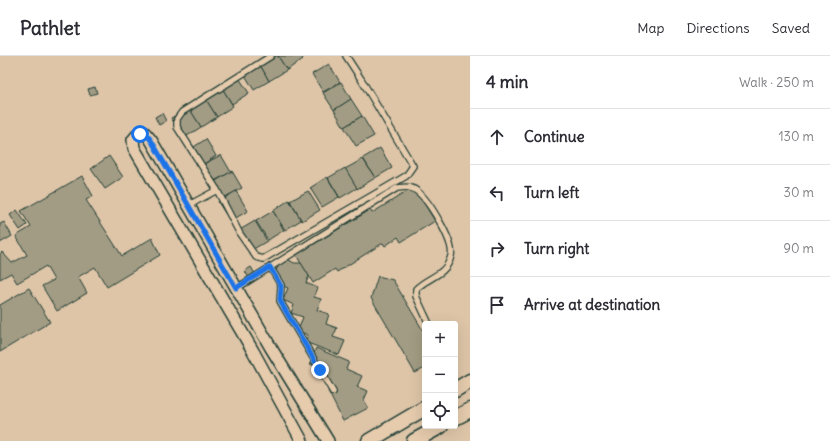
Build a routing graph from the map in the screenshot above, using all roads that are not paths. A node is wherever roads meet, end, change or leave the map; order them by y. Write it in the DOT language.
graph roads {
  1 [pos="270,56"];
  2 [pos="346,56"];
  3 [pos="217,190"];
  4 [pos="189,204"];
  5 [pos="172,213"];
  6 [pos="270,267"];
  7 [pos="236,288"];
  8 [pos="427,321"];
  9 [pos="271,348"];
  10 [pos="253,351"];
  11 [pos="470,381"];
  12 [pos="458,388"];
  13 [pos="333,392"];
  14 [pos="422,410"];
  15 [pos="470,410"];
  16 [pos="458,416"];
  17 [pos="436,429"];
  18 [pos="302,441"];
  19 [pos="328,441"];
  20 [pos="369,441"];
  21 [pos="414,441"];
  1 -- 3 [label="lane"];
  2 -- 3 [label="lane"];
  3 -- 4 [label="lane"];
  4 -- 5 [label="street"];
  4 -- 5 [label="street"];
  4 -- 7 [label="street"];
  5 -- 10 [label="street"];
  6 -- 7 [label="lane"];
  6 -- 8 [label="lane"];
  6 -- 13 [label="lane"];
  7 -- 9 [label="street"];
  9 -- 10 [label="street"];
  9 -- 19 [label="street"];
  10 -- 18 [label="street"];
  11 -- 12 [label="street"];
  14 -- 20 [label="street"];
  15 -- 16 [label="street"];
  17 -- 21 [label="street"];
}
